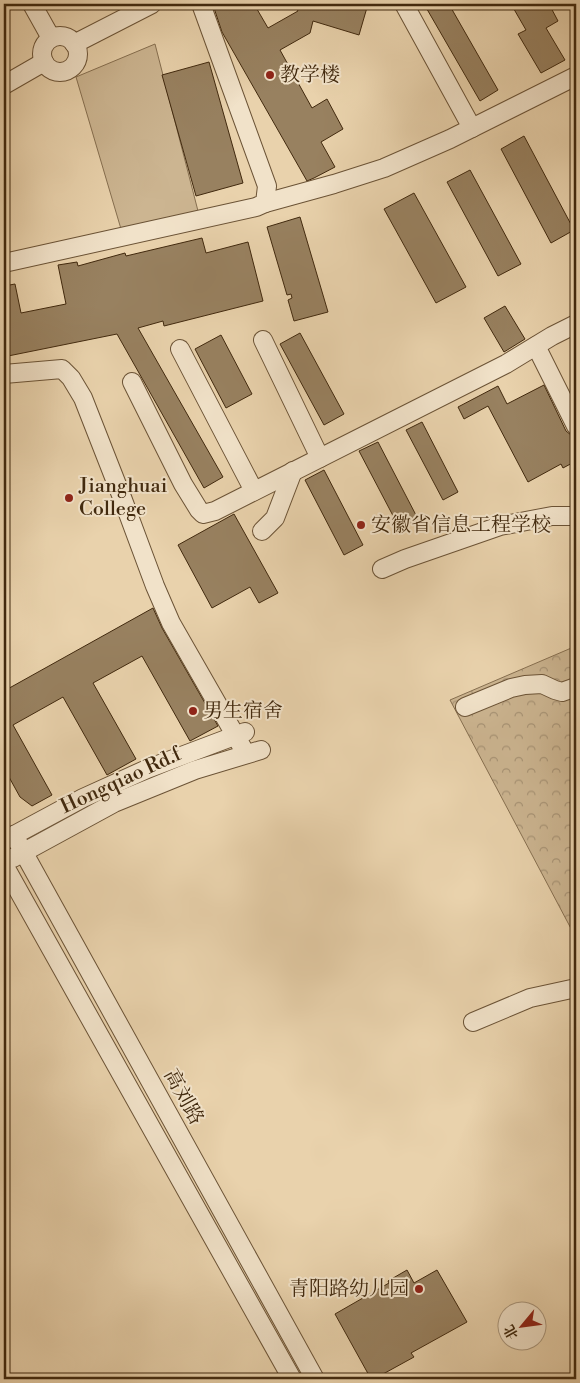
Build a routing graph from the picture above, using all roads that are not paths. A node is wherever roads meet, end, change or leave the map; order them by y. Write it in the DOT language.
graph roads {
  1 [pos="32,4"];
  2 [pos="152,4"];
  3 [pos="201,4"];
  4 [pos="404,4"];
  5 [pos="51,38"];
  6 [pos="74,44"];
  7 [pos="44,62"];
  8 [pos="576,76"];
  9 [pos="4,85"];
  10 [pos="472,128"];
  11 [pos="266,203"];
  12 [pos="4,262"];
  13 [pos="576,324"];
  14 [pos="263,340"];
  15 [pos="536,346"];
  16 [pos="180,349"];
  17 [pos="4,374"];
  18 [pos="132,382"];
  19 [pos="576,426"];
  20 [pos="320,458"];
  21 [pos="293,471"];
  22 [pos="254,491"];
  23 [pos="576,516"];
  24 [pos="262,531"];
  25 [pos="382,569"];
  26 [pos="576,686"];
  27 [pos="465,707"];
  28 [pos="241,734"];
  29 [pos="9,838"];
  30 [pos="24,852"];
  31 [pos="4,864"];
  32 [pos="576,988"];
  33 [pos="473,1022"];
  34 [pos="292,1379"];
  35 [pos="315,1379"];
  1 -- 5 [label="street"];
  2 -- 6 [label="street"];
  3 -- 11 [label="street"];
  4 -- 10 [label="street"];
  5 -- 6 [label="street"];
  5 -- 7 [label="street"];
  6 -- 7 [label="street"];
  7 -- 9 [label="street"];
  8 -- 10 [label="street"];
  10 -- 11 [label="street"];
  11 -- 12 [label="street"];
  13 -- 15 [label="street"];
  14 -- 20 [label="street"];
  15 -- 19 [label="street"];
  15 -- 20 [label="street"];
  16 -- 22 [label="street"];
  17 -- 28 [label="street"];
  18 -- 22 [label="street"];
  20 -- 21 [label="street"];
  21 -- 22 [label="street"];
  21 -- 24 [label="street"];
  23 -- 25 [label="street"];
  26 -- 27 [label="street"];
  28 -- 29 [label="street"];
  28 -- 30 [label="street, Hongqiao Rd.f"];
  29 -- 30 [label="street, 高刘路"];
  30 -- 31 [label="street, Hongqiao Rd.f"];
  30 -- 35 [label="street, 高刘路"];
  31 -- 34 [label="street"];
  32 -- 33 [label="street"];
}
